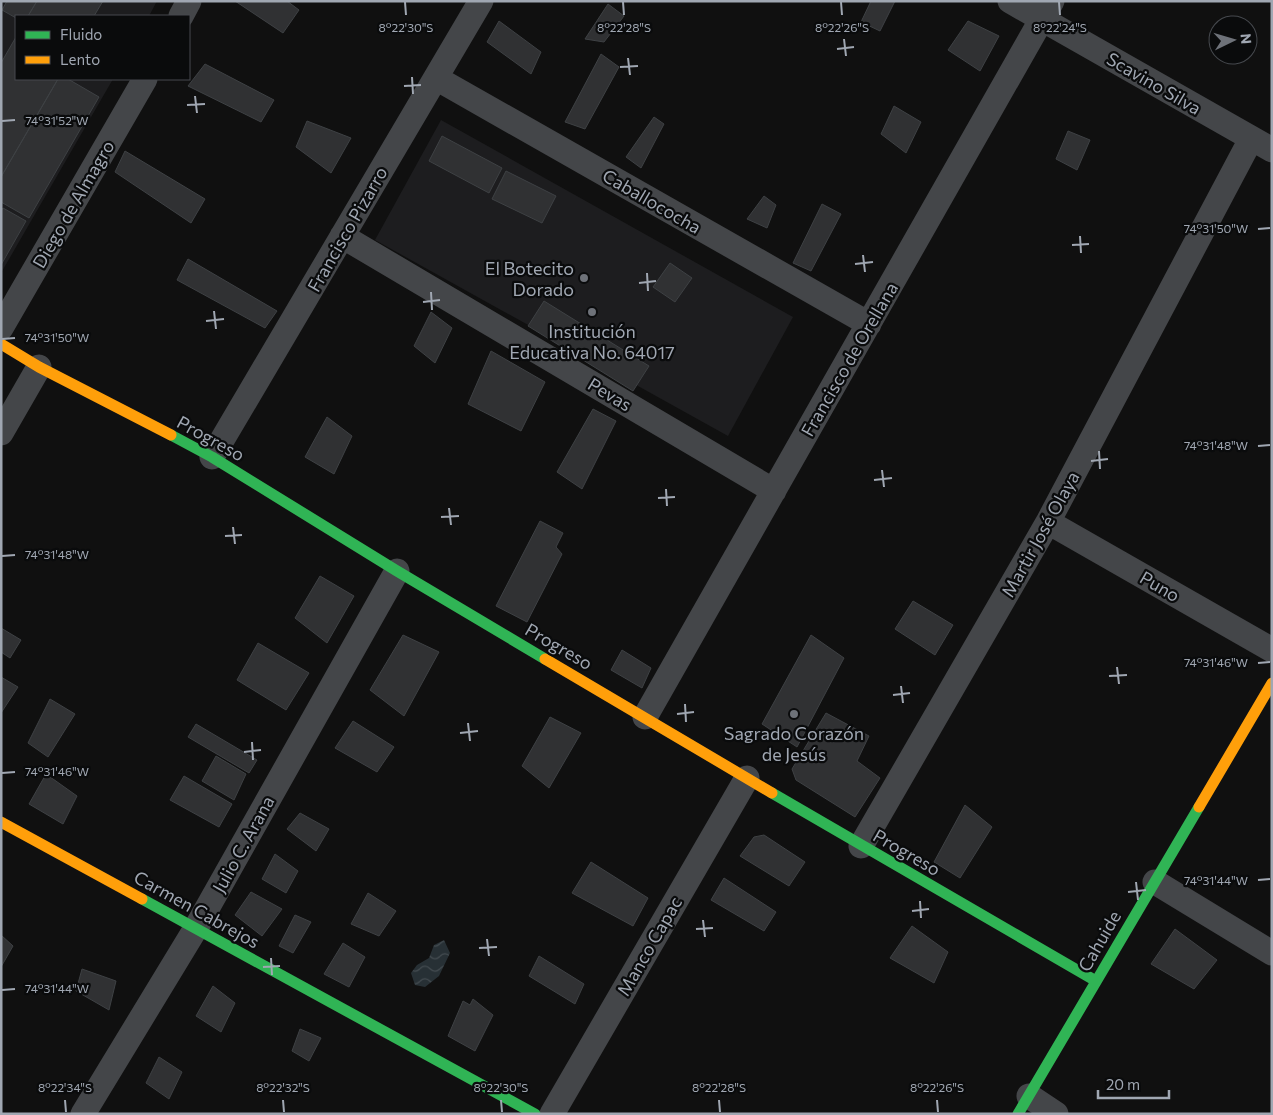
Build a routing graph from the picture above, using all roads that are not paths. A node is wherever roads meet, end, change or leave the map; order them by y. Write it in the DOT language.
graph roads {
  1 [pos="189,1"];
  2 [pos="481,1"];
  3 [pos="1010,1"];
  4 [pos="1046,10"];
  5 [pos="182,15"];
  6 [pos="436,78"];
  7 [pos="144,80"];
  8 [pos="1262,144"];
  9 [pos="342,236"];
  10 [pos="869,324"];
  11 [pos="1,328"];
  12 [pos="1,344"];
  13 [pos="40,367"];
  14 [pos="1,433"];
  15 [pos="212,457"];
  16 [pos="774,491"];
  17 [pos="1048,522"];
  18 [pos="397,571"];
  19 [pos="1272,650"];
  20 [pos="1272,683"];
  21 [pos="645,716"];
  22 [pos="747,778"];
  23 [pos="1,822"];
  24 [pos="861,846"];
  25 [pos="1155,882"];
  26 [pos="196,928"];
  27 [pos="1272,953"];
  28 [pos="1096,981"];
  29 [pos="1024,1105"];
  30 [pos="83,1114"];
  31 [pos="535,1114"];
  32 [pos="552,1114"];
  33 [pos="1056,1114"];
  1 -- 5 [label="street"];
  2 -- 6 [label="street, Francisco Pizarro"];
  3 -- 4 [label="street, Scavino Silva"];
  4 -- 8 [label="street, Scavino Silva"];
  4 -- 10 [label="street, Francisco de Orellana"];
  6 -- 9 [label="street, Francisco Pizarro"];
  6 -- 10 [label="street, Caballococha"];
  7 -- 11 [label="street, Diego de Almagro"];
  8 -- 17 [label="street, Martir José Olaya"];
  9 -- 15 [label="street, Francisco Pizarro"];
  9 -- 16 [label="street, Pevas"];
  10 -- 16 [label="street, Francisco de Orellana"];
  12 -- 13 [label="street, Progreso"];
  13 -- 14 [label="street"];
  13 -- 15 [label="street, Progreso"];
  15 -- 18 [label="street, Progreso"];
  16 -- 21 [label="street, Francisco de Orellana"];
  17 -- 19 [label="street, Puno"];
  17 -- 24 [label="street, Martir José Olaya"];
  18 -- 21 [label="street, Progreso"];
  18 -- 26 [label="street, Julio C. Arana"];
  20 -- 25 [label="street, Cahuide"];
  21 -- 22 [label="street, Progreso"];
  22 -- 24 [label="street, Progreso"];
  22 -- 32 [label="street, Manco Capac"];
  23 -- 26 [label="street, Carmen Cabrejos"];
  24 -- 28 [label="street, Progreso"];
  25 -- 27 [label="street"];
  25 -- 28 [label="street, Cahuide"];
  26 -- 30 [label="street, Julio C. Arana"];
  26 -- 31 [label="street, Carmen Cabrejos"];
  28 -- 29 [label="street, Cahuide"];
  29 -- 33 [label="street"];
}
